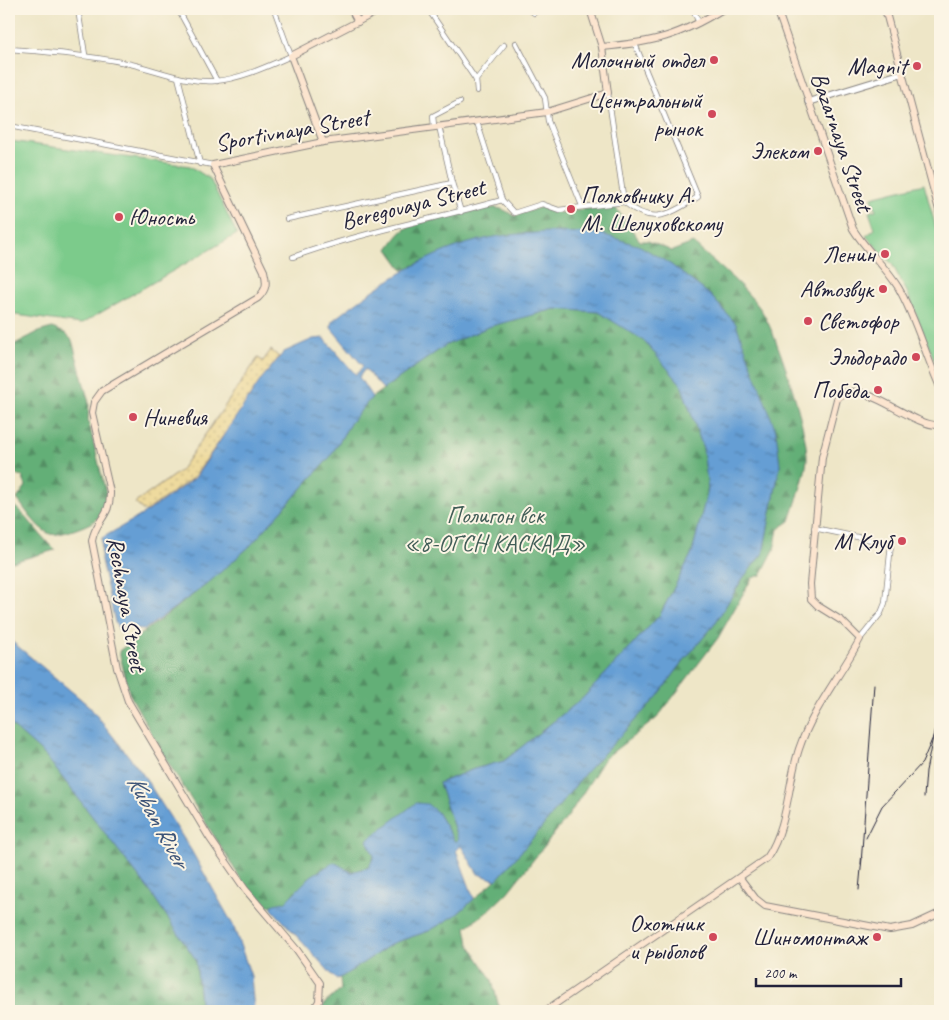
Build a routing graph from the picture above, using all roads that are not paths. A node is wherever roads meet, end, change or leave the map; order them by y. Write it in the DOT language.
graph roads {
  1 [pos="78,9"];
  2 [pos="178,9"];
  3 [pos="274,9"];
  4 [pos="351,9"];
  5 [pos="382,9"];
  6 [pos="428,9"];
  7 [pos="529,9"];
  8 [pos="590,9"];
  9 [pos="693,9"];
  10 [pos="723,9"];
  11 [pos="777,9"];
  12 [pos="885,9"];
  13 [pos="536,11"];
  14 [pos="358,22"];
  15 [pos="699,23"];
  16 [pos="516,43"];
  17 [pos="635,44"];
  18 [pos="504,45"];
  19 [pos="602,47"];
  20 [pos="9,49"];
  21 [pos="85,55"];
  22 [pos="292,56"];
  23 [pos="903,73"];
  24 [pos="178,77"];
  25 [pos="476,80"];
  26 [pos="217,81"];
  27 [pos="477,91"];
  28 [pos="608,93"];
  29 [pos="460,102"];
  30 [pos="808,102"];
  31 [pos="547,112"];
  32 [pos="477,122"];
  33 [pos="9,126"];
  34 [pos="437,126"];
  35 [pos="323,142"];
  36 [pos="200,164"];
  37 [pos="214,165"];
  38 [pos="452,184"];
  39 [pos="502,200"];
  40 [pos="624,202"];
  41 [pos="582,206"];
  42 [pos="461,212"];
  43 [pos="940,214"];
  44 [pos="287,219"];
  45 [pos="293,257"];
  46 [pos="940,387"];
  47 [pos="940,425"];
  48 [pos="814,528"];
  49 [pos="860,639"];
  50 [pos="940,760"];
  51 [pos="940,788"];
  52 [pos="740,878"];
  53 [pos="940,913"];
  54 [pos="313,1011"];
  55 [pos="545,1011"];
  1 -- 21 [label="street"];
  2 -- 26 [label="street"];
  3 -- 22 [label="street"];
  4 -- 14 [label="main road"];
  5 -- 14 [label="main road"];
  6 -- 25 [label="street"];
  7 -- 13 [label="street"];
  8 -- 19 [label="main road"];
  9 -- 15 [label="street"];
  10 -- 15 [label="main road"];
  11 -- 30 [label="main road, Bazarnaya Street"];
  12 -- 23 [label="main road"];
  14 -- 22 [label="main road"];
  15 -- 17 [label="main road"];
  16 -- 31 [label="street"];
  17 -- 19 [label="main road"];
  17 -- 40 [label="street"];
  18 -- 25 [label="street"];
  19 -- 28 [label="main road"];
  20 -- 21 [label="street"];
  21 -- 24 [label="street"];
  22 -- 26 [label="street"];
  22 -- 35 [label="main road"];
  23 -- 30 [label="street"];
  23 -- 43 [label="main road"];
  24 -- 26 [label="street"];
  24 -- 36 [label="street"];
  25 -- 27 [label="street"];
  28 -- 31 [label="main road, Sportivnaya Street"];
  28 -- 40 [label="street"];
  29 -- 34 [label="street"];
  30 -- 46 [label="main road, Bazarnaya Street"];
  31 -- 32 [label="main road, Sportivnaya Street"];
  31 -- 41 [label="street"];
  32 -- 34 [label="main road, Sportivnaya Street"];
  32 -- 39 [label="street"];
  33 -- 36 [label="street, Sportivnaya Street"];
  34 -- 35 [label="main road, Sportivnaya Street"];
  34 -- 38 [label="street"];
  35 -- 37 [label="main road, Sportivnaya Street"];
  36 -- 37 [label="street, Sportivnaya Street"];
  37 -- 54 [label="main road, Rechnaya Street"];
  38 -- 42 [label="street"];
  38 -- 44 [label="street"];
  39 -- 41 [label="street, Beregovaya Street"];
  39 -- 42 [label="street, Beregovaya Street"];
  40 -- 41 [label="street, Beregovaya Street"];
  42 -- 45 [label="street, Beregovaya Street"];
  47 -- 48 [label="main road"];
  48 -- 49 [label="main road"];
  48 -- 49 [label="street"];
  49 -- 52 [label="main road"];
  50 -- 51 [label="main road"];
  52 -- 53 [label="main road"];
  52 -- 55 [label="main road"];
}
